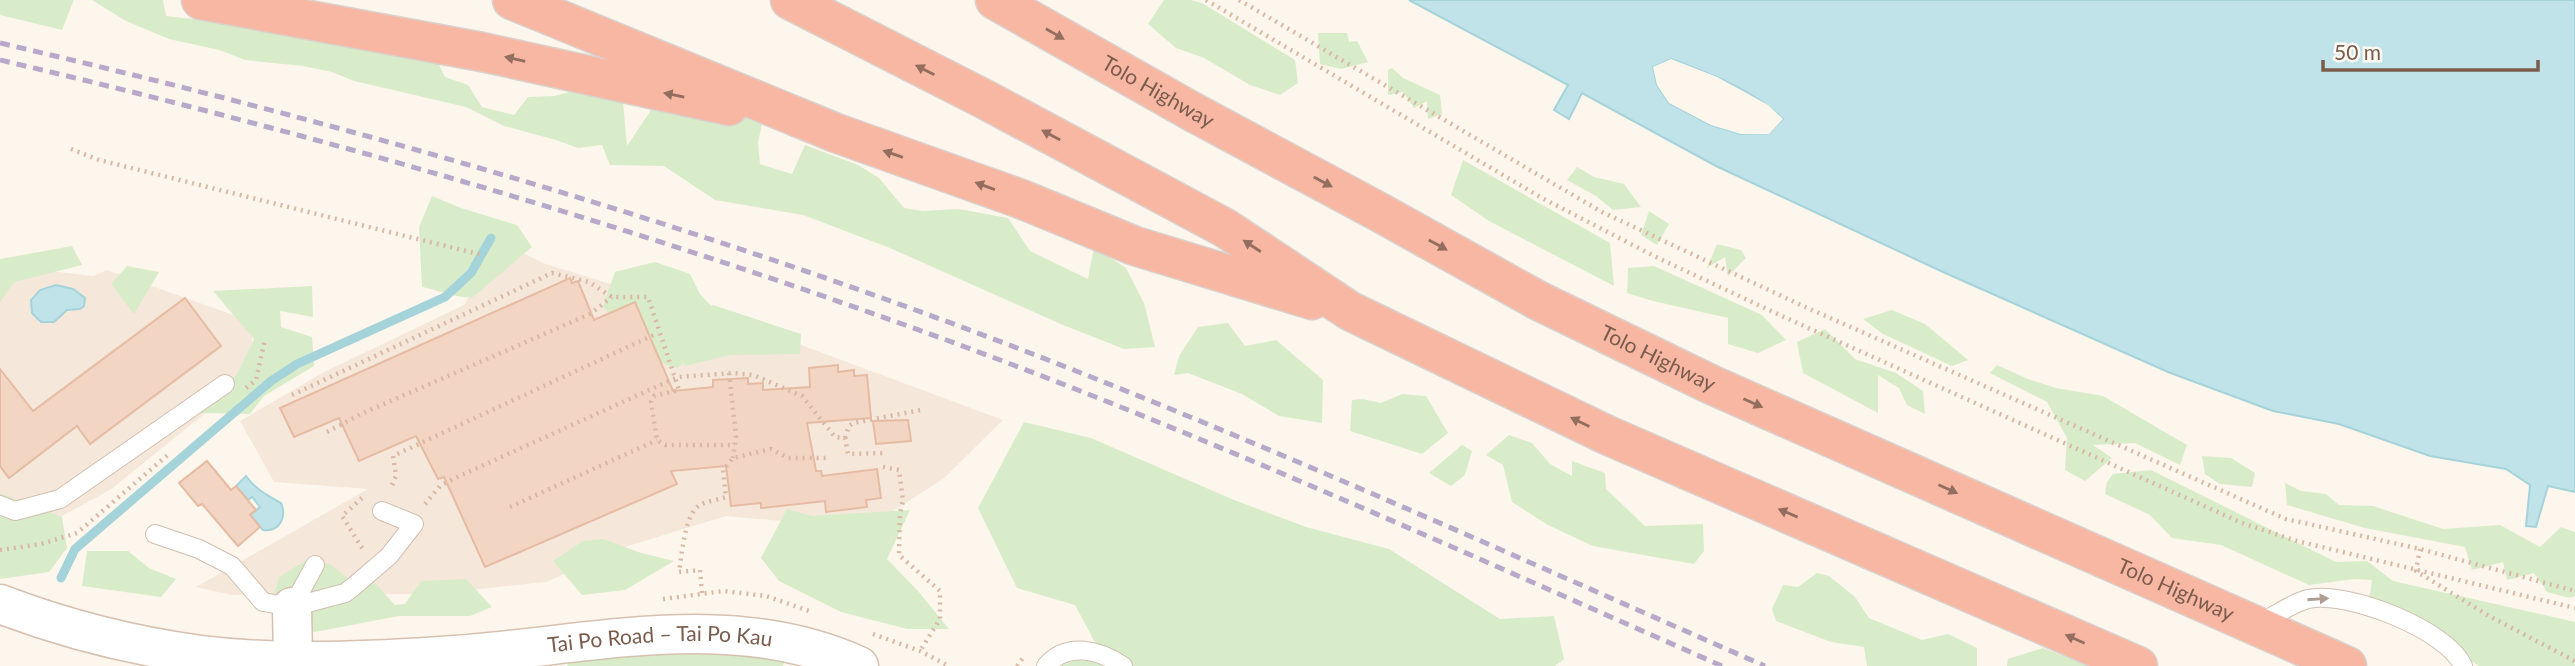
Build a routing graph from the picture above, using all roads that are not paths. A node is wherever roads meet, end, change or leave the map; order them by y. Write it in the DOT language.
graph roads {
  1 [pos="201,0"];
  2 [pos="512,0"];
  3 [pos="790,0"];
  4 [pos="995,0"];
  5 [pos="836,133"];
  6 [pos="1350,311"];
  7 [pos="225,384"];
  8 [pos="0,505"];
  9 [pos="382,511"];
  10 [pos="155,534"];
  11 [pos="315,565"];
  12 [pos="2,605"];
  13 [pos="292,607"];
  14 [pos="2256,626"];
  15 [pos="293,660"];
  16 [pos="859,666"];
  17 [pos="1046,666"];
  18 [pos="1123,666"];
  19 [pos="2138,666"];
  20 [pos="2347,666"];
  21 [pos="2463,666"];
  5 -- 1 [label="highway, one-way"];
  2 -- 5 [label="highway"];
  6 -- 3 [label="highway, one-way"];
  4 -- 14 [label="highway, Tolo Highway, one-way"];
  6 -- 5 [label="highway, one-way"];
  19 -- 6 [label="highway, one-way"];
  7 -- 8 [label="lane"];
  9 -- 13 [label="lane"];
  10 -- 13 [label="lane"];
  11 -- 13 [label="lane"];
  12 -- 15 [label="main road, Tai Po Road – Tai Po Kau"];
  13 -- 15 [label="main road"];
  14 -- 20 [label="highway, Tolo Highway"];
  14 -- 21 [label="lane, one-way"];
  15 -- 16 [label="main road, Tai Po Road – Tai Po Kau"];
  17 -- 18 [label="lane"];
}
